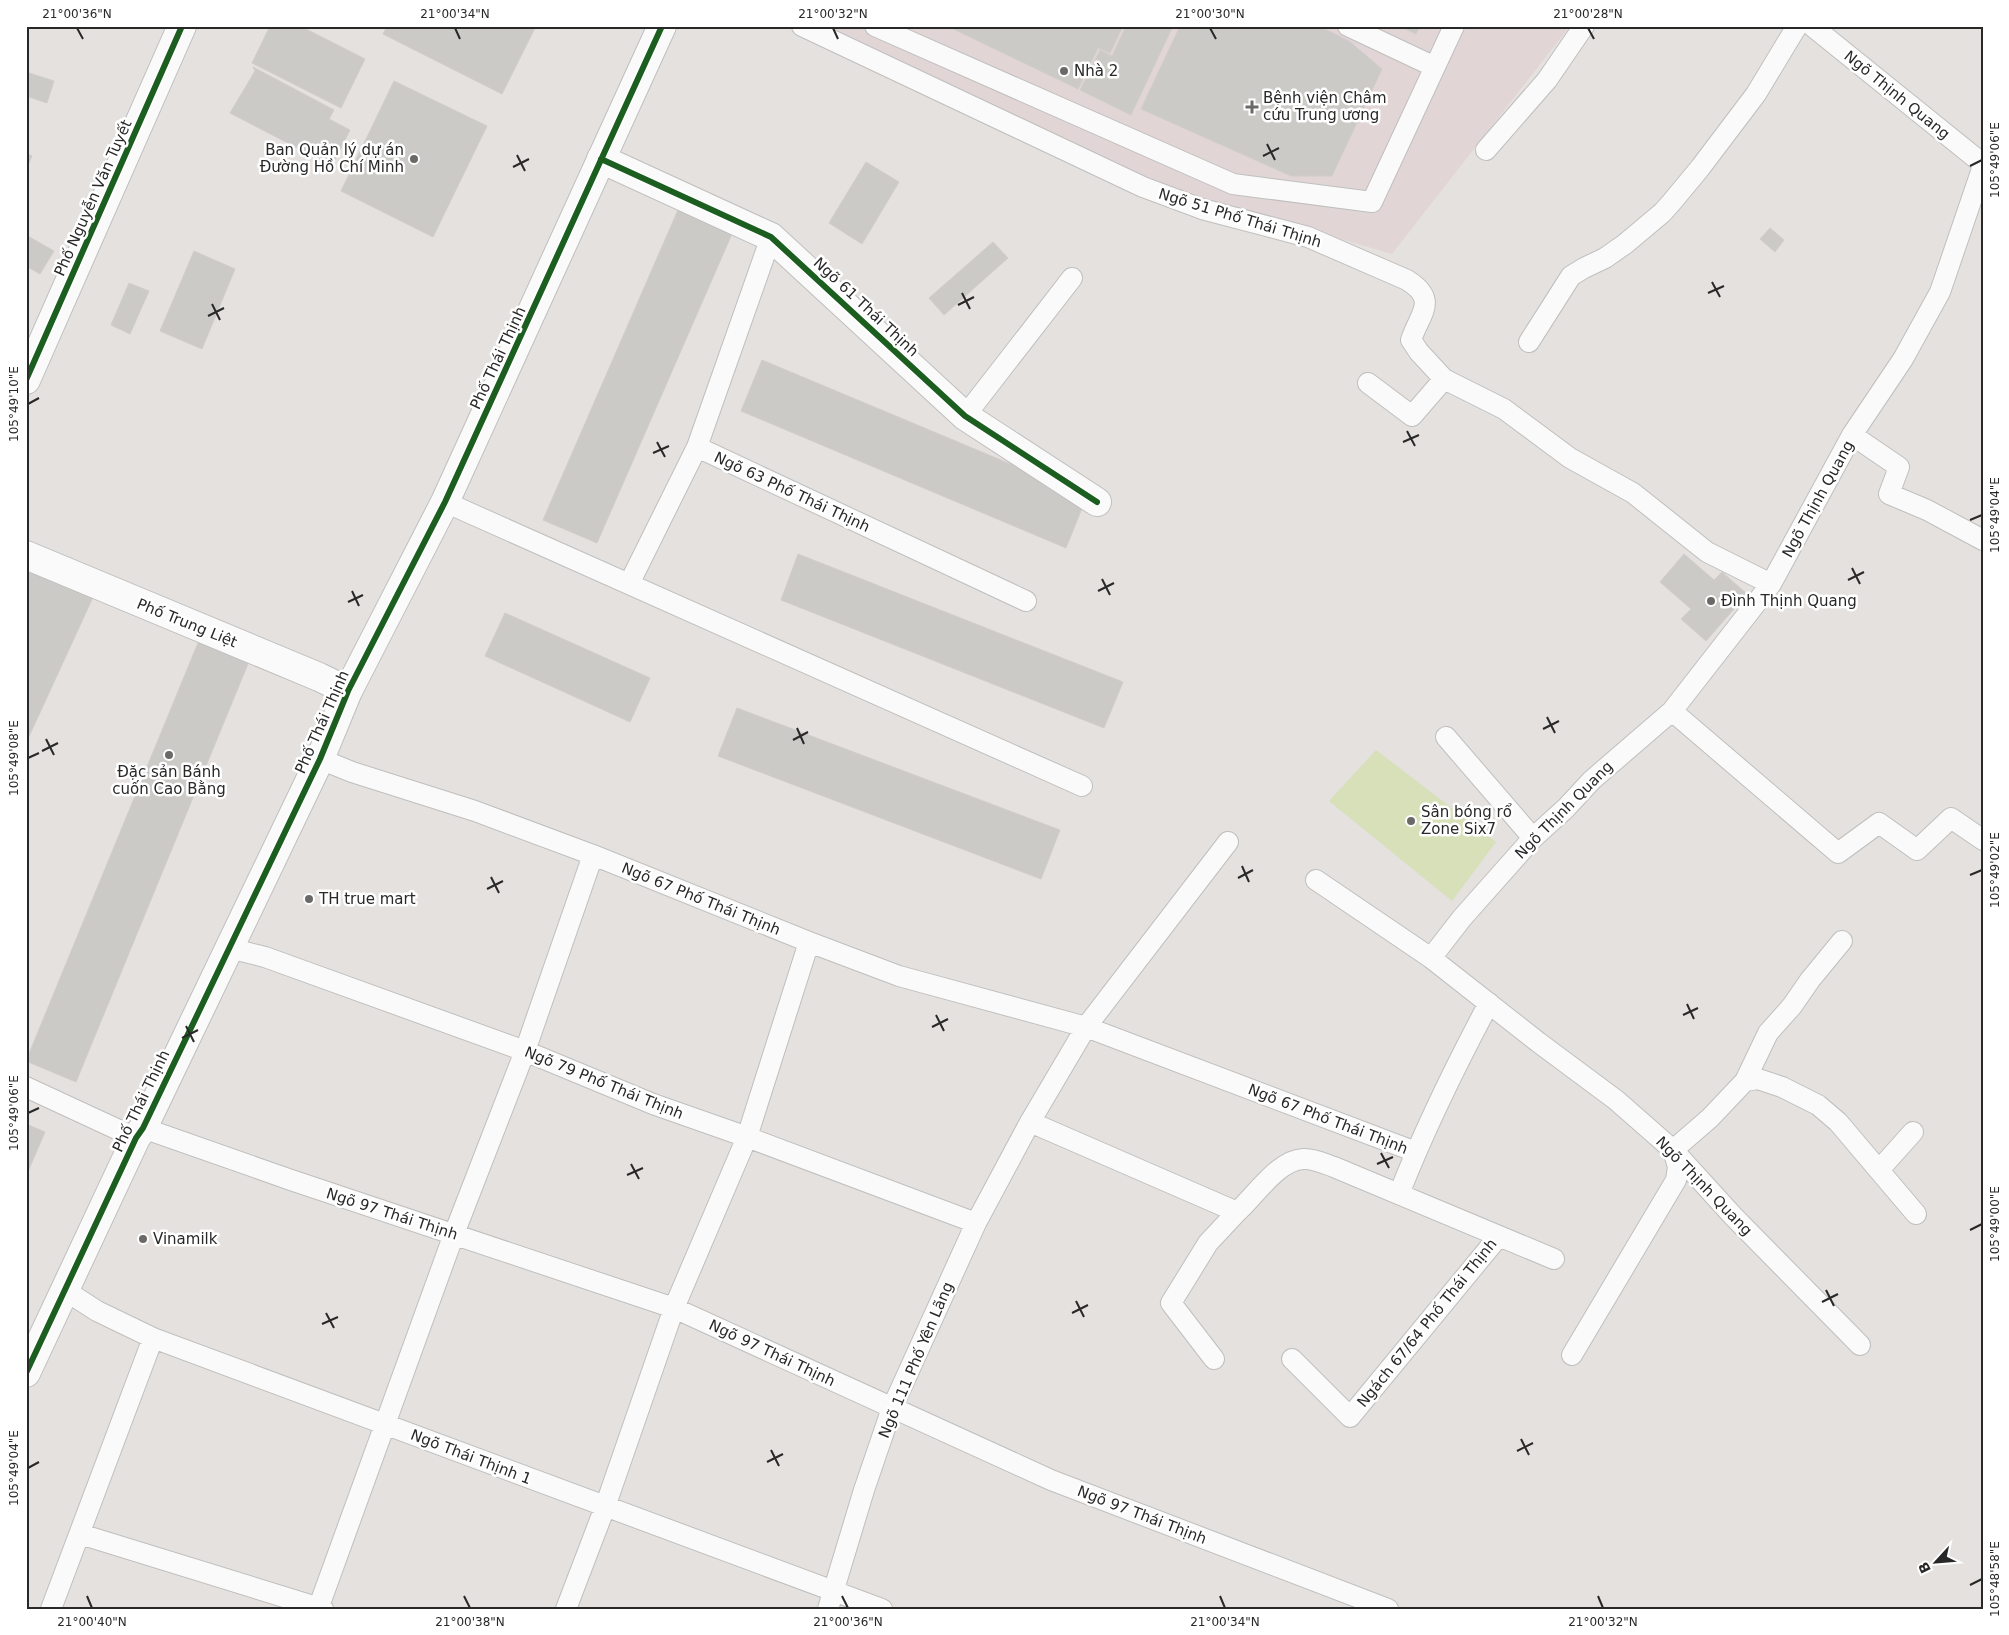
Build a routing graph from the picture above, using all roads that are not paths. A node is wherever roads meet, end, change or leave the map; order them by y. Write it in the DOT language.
graph roads {
  1 [pos="182,26"];
  2 [pos="662,26"];
  3 [pos="802,26"];
  4 [pos="875,26"];
  5 [pos="1348,26"];
  6 [pos="1454,26"];
  7 [pos="1584,26"];
  8 [pos="1797,26"];
  9 [pos="1812,26"];
  10 [pos="1435,67"];
  11 [pos="1486,150"];
  12 [pos="601,158"];
  13 [pos="1983,165"];
  14 [pos="771,236"];
  15 [pos="1072,278"];
  16 [pos="1529,342"];
  17 [pos="1444,378"];
  18 [pos="26,380"];
  19 [pos="1368,383"];
  20 [pos="965,416"];
  21 [pos="1852,435"];
  22 [pos="697,447"];
  23 [pos="445,502"];
  24 [pos="1097,502"];
  25 [pos="1983,540"];
  26 [pos="26,555"];
  27 [pos="629,584"];
  28 [pos="1771,584"];
  29 [pos="1026,601"];
  30 [pos="348,692"];
  31 [pos="1672,711"];
  32 [pos="1446,736"];
  33 [pos="320,759"];
  34 [pos="1082,786"];
  35 [pos="1533,838"];
  36 [pos="1983,840"];
  37 [pos="1228,842"];
  38 [pos="593,855"];
  39 [pos="1316,880"];
  40 [pos="1842,941"];
  41 [pos="809,942"];
  42 [pos="230,948"];
  43 [pos="1431,958"];
  44 [pos="1489,1003"];
  45 [pos="1086,1027"];
  46 [pos="525,1051"];
  47 [pos="1745,1081"];
  48 [pos="26,1087"];
  49 [pos="1030,1122"];
  50 [pos="1913,1132"];
  51 [pos="140,1133"];
  52 [pos="747,1136"];
  53 [pos="1673,1150"];
  54 [pos="1416,1152"];
  55 [pos="1879,1170"];
  56 [pos="1399,1194"];
  57 [pos="1237,1212"];
  58 [pos="1916,1214"];
  59 [pos="976,1223"];
  60 [pos="454,1234"];
  61 [pos="1499,1236"];
  62 [pos="1554,1259"];
  63 [pos="66,1291"];
  64 [pos="674,1308"];
  65 [pos="153,1338"];
  66 [pos="1860,1345"];
  67 [pos="1572,1355"];
  68 [pos="1214,1359"];
  69 [pos="1292,1359"];
  70 [pos="26,1372"];
  71 [pos="892,1408"];
  72 [pos="385,1425"];
  73 [pos="605,1507"];
  74 [pos="80,1534"];
  75 [pos="831,1600"];
  76 [pos="320,1608"];
  77 [pos="51,1609"];
  78 [pos="566,1609"];
  79 [pos="882,1609"];
  80 [pos="1388,1609"];
  1 -- 18 [label="street, Phố Nguyễn Văn Tuyết"];
  2 -- 12 [label="street, Phố Thái Thịnh"];
  3 -- 17 [label="lane, Ngõ 51 Phố Thái Thịnh"];
  4 -- 10 [label="lane"];
  5 -- 10 [label="lane"];
  6 -- 10 [label="lane"];
  7 -- 11 [label="lane"];
  8 -- 16 [label="lane"];
  9 -- 13 [label="lane, Ngõ Thịnh Quang"];
  12 -- 14 [label="street, Ngõ 61 Thái Thịnh"];
  12 -- 23 [label="street, Phố Thái Thịnh"];
  13 -- 21 [label="lane, Ngõ Thịnh Quang"];
  14 -- 20 [label="street, Ngõ 61 Thái Thịnh"];
  14 -- 22 [label="lane"];
  15 -- 20 [label="lane"];
  17 -- 19 [label="lane"];
  17 -- 28 [label="lane, Ngõ 51 Phố Thái Thịnh"];
  20 -- 24 [label="street, Ngõ 61 Thái Thịnh"];
  21 -- 25 [label="lane"];
  21 -- 28 [label="lane, Ngõ Thịnh Quang"];
  22 -- 27 [label="lane, Ngõ 63 Phố Thái Thịnh"];
  22 -- 29 [label="lane, Ngõ 63 Phố Thái Thịnh"];
  23 -- 27 [label="lane"];
  23 -- 30 [label="street, Phố Thái Thịnh"];
  26 -- 30 [label="street, Phố Trung Liệt"];
  27 -- 34 [label="lane"];
  28 -- 31 [label="lane, Ngõ Thịnh Quang"];
  30 -- 33 [label="street, Phố Thái Thịnh"];
  31 -- 35 [label="lane, Ngõ Thịnh Quang"];
  31 -- 36 [label="lane"];
  32 -- 35 [label="lane"];
  33 -- 38 [label="lane, Ngõ 67 Phố Thái Thịnh"];
  33 -- 42 [label="street, Phố Thái Thịnh"];
  35 -- 43 [label="lane, Ngõ Thịnh Quang"];
  37 -- 45 [label="lane"];
  38 -- 41 [label="lane, Ngõ 67 Phố Thái Thịnh"];
  38 -- 46 [label="lane"];
  39 -- 43 [label="lane"];
  40 -- 47 [label="lane"];
  41 -- 45 [label="lane, Ngõ 67 Phố Thái Thịnh"];
  41 -- 52 [label="lane"];
  42 -- 46 [label="lane, Ngõ 79 Phố Thái Thịnh"];
  42 -- 51 [label="street, Phố Thái Thịnh"];
  43 -- 44 [label="lane, Ngõ Thịnh Quang"];
  44 -- 53 [label="lane, Ngõ Thịnh Quang"];
  44 -- 54 [label="lane, Ngõ 67 Phố Thái Thịnh"];
  45 -- 49 [label="lane"];
  45 -- 54 [label="lane, Ngõ 67 Phố Thái Thịnh"];
  46 -- 52 [label="lane, Ngõ 79 Phố Thái Thịnh"];
  46 -- 60 [label="lane"];
  47 -- 53 [label="lane"];
  47 -- 55 [label="lane"];
  48 -- 51 [label="lane, Ngõ 97 Thái Thịnh"];
  49 -- 57 [label="lane"];
  49 -- 59 [label="lane, Ngõ 111 Phố Yên Lãng"];
  50 -- 55 [label="lane"];
  51 -- 60 [label="lane, Ngõ 97 Thái Thịnh"];
  51 -- 63 [label="street, Phố Thái Thịnh"];
  52 -- 59 [label="lane, Ngõ 79 Phố Thái Thịnh"];
  52 -- 64 [label="lane"];
  53 -- 66 [label="lane, Ngõ Thịnh Quang"];
  53 -- 67 [label="lane"];
  54 -- 56 [label="lane"];
  55 -- 58 [label="lane"];
  56 -- 57 [label="lane, Ngách 67/64 Phố Thái Thịnh"];
  56 -- 61 [label="lane, Ngách 67/64 Phố Thái Thịnh"];
  57 -- 68 [label="lane, Ngách 67/64 Phố Thái Thịnh"];
  59 -- 71 [label="lane, Ngõ 111 Phố Yên Lãng"];
  60 -- 64 [label="lane, Ngõ 97 Thái Thịnh"];
  60 -- 72 [label="lane"];
  61 -- 62 [label="lane, Ngách 67/64 Phố Thái Thịnh"];
  61 -- 69 [label="lane, Ngách 67/64 Phố Thái Thịnh"];
  63 -- 65 [label="lane, Ngõ Thái Thịnh 1"];
  63 -- 70 [label="street, Phố Thái Thịnh"];
  64 -- 71 [label="lane, Ngõ 97 Thái Thịnh"];
  64 -- 73 [label="lane"];
  65 -- 72 [label="lane, Ngõ Thái Thịnh 1"];
  65 -- 74 [label="lane"];
  71 -- 75 [label="lane, Ngõ 111 Phố Yên Lãng"];
  71 -- 80 [label="lane, Ngõ 97 Thái Thịnh"];
  72 -- 73 [label="lane, Ngõ Thái Thịnh 1"];
  72 -- 76 [label="lane"];
  73 -- 75 [label="lane, Ngõ Thái Thịnh 1"];
  73 -- 78 [label="lane"];
  74 -- 76 [label="lane"];
  74 -- 77 [label="lane"];
  75 -- 79 [label="lane, Ngõ Thái Thịnh 1"];
}
